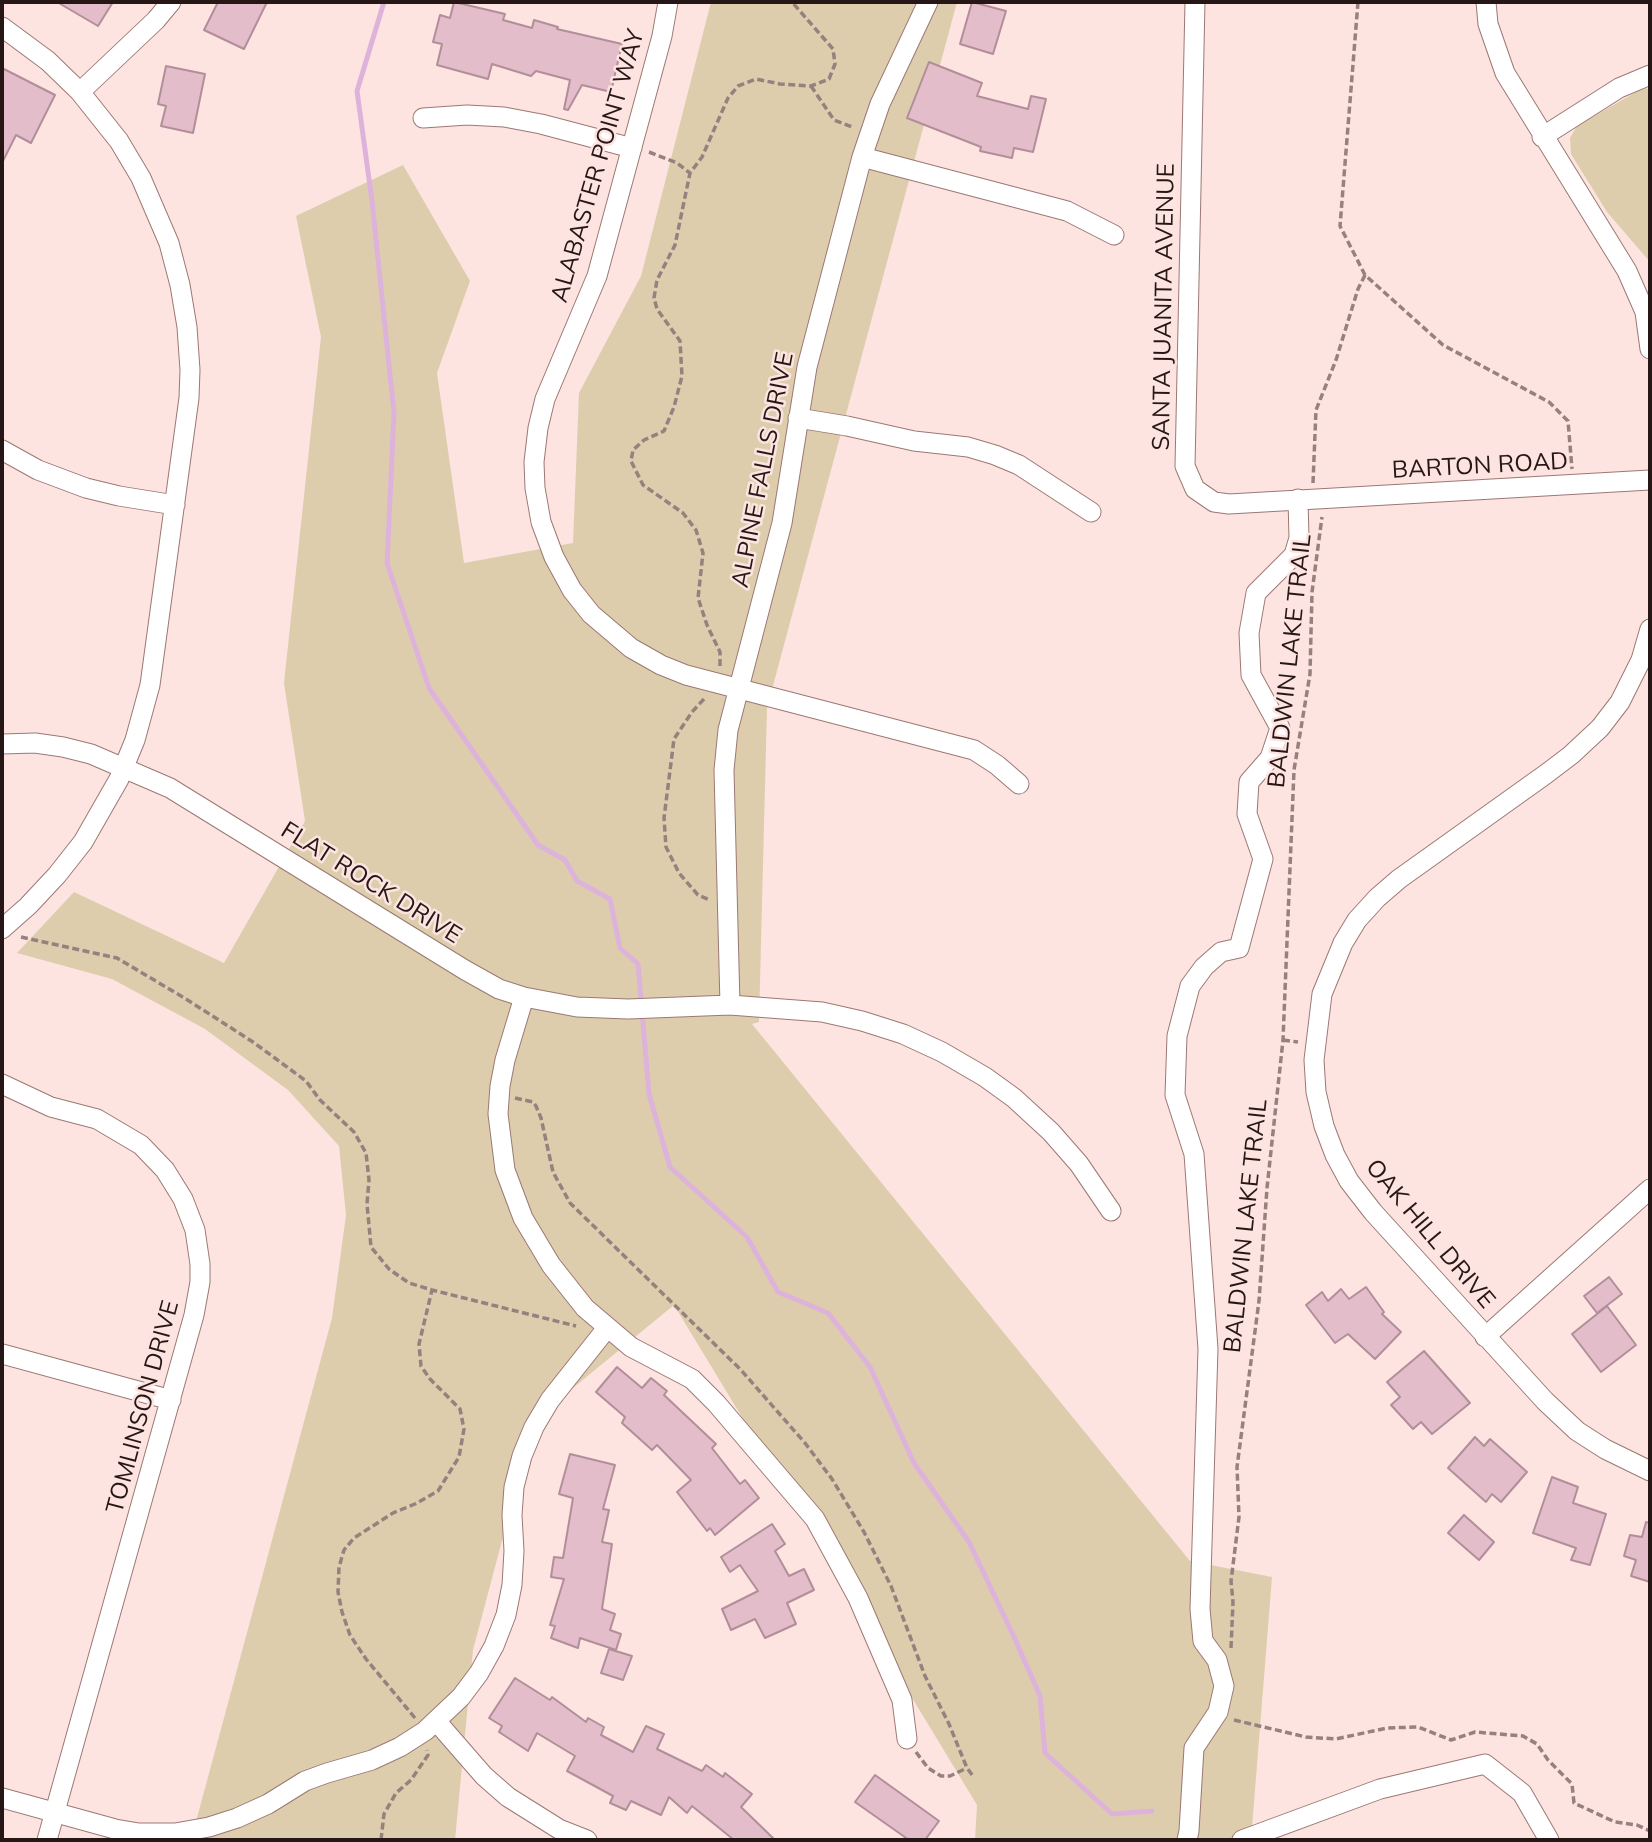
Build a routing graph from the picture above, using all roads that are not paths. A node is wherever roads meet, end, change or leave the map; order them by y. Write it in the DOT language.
graph roads {
  1 [pos="171,2"];
  2 [pos="668,2"];
  3 [pos="928,2"];
  4 [pos="1195,2"];
  5 [pos="1486,2"];
  6 [pos="2,27"];
  7 [pos="1650,75"];
  8 [pos="80,92"];
  9 [pos="423,118"];
  10 [pos="1542,136"];
  11 [pos="632,148"];
  12 [pos="862,157"];
  13 [pos="1114,235"];
  14 [pos="1650,349"];
  15 [pos="797,418"];
  16 [pos="2,450"];
  17 [pos="1650,480"];
  18 [pos="1306,498"];
  19 [pos="175,505"];
  20 [pos="1091,512"];
  21 [pos="1650,629"];
  22 [pos="729,686"];
  23 [pos="2,744"];
  24 [pos="124,768"];
  25 [pos="1019,784"];
  26 [pos="8,933"];
  27 [pos="524,997"];
  28 [pos="730,1005"];
  29 [pos="2,1084"];
  30 [pos="1650,1189"];
  31 [pos="1111,1211"];
  32 [pos="607,1328"];
  33 [pos="1485,1337"];
  34 [pos="2,1354"];
  35 [pos="171,1400"];
  36 [pos="1650,1471"];
  37 [pos="431,1726"];
  38 [pos="907,1739"];
  39 [pos="2,1798"];
  40 [pos="55,1813"];
  41 [pos="47,1840"];
  42 [pos="587,1840"];
  43 [pos="1187,1840"];
  44 [pos="1242,1840"];
  45 [pos="1549,1840"];
  1 -- 8 [label="street"];
  2 -- 11 [label="street, ALABASTER POINT WAY"];
  3 -- 12 [label="street, ALPINE FALLS DRIVE"];
  4 -- 18 [label="street, SANTA JUANITA AVENUE"];
  5 -- 10 [label="street"];
  6 -- 8 [label="street"];
  7 -- 10 [label="street"];
  8 -- 19 [label="street"];
  9 -- 11 [label="street"];
  10 -- 14 [label="street"];
  11 -- 22 [label="street, ALABASTER POINT WAY"];
  12 -- 13 [label="street"];
  12 -- 15 [label="street, ALPINE FALLS DRIVE"];
  15 -- 20 [label="street"];
  15 -- 22 [label="street, ALPINE FALLS DRIVE"];
  16 -- 19 [label="street"];
  17 -- 18 [label="street, BARTON ROAD"];
  18 -- 43 [label="street"];
  19 -- 24 [label="street"];
  21 -- 33 [label="street, OAK HILL DRIVE"];
  22 -- 25 [label="street, ALABASTER POINT WAY"];
  22 -- 28 [label="street, ALPINE FALLS DRIVE"];
  23 -- 24 [label="street, FLAT ROCK DRIVE"];
  24 -- 26 [label="street"];
  24 -- 27 [label="street, FLAT ROCK DRIVE"];
  27 -- 28 [label="street, FLAT ROCK DRIVE"];
  27 -- 32 [label="street"];
  28 -- 31 [label="street, FLAT ROCK DRIVE"];
  29 -- 35 [label="street, TOMLINSON DRIVE"];
  30 -- 33 [label="street"];
  32 -- 37 [label="street"];
  32 -- 38 [label="street"];
  33 -- 36 [label="street, OAK HILL DRIVE"];
  34 -- 35 [label="street"];
  35 -- 40 [label="street, TOMLINSON DRIVE"];
  37 -- 40 [label="street"];
  37 -- 42 [label="street"];
  39 -- 40 [label="street"];
  40 -- 41 [label="street, TOMLINSON DRIVE"];
  44 -- 45 [label="street"];
}
